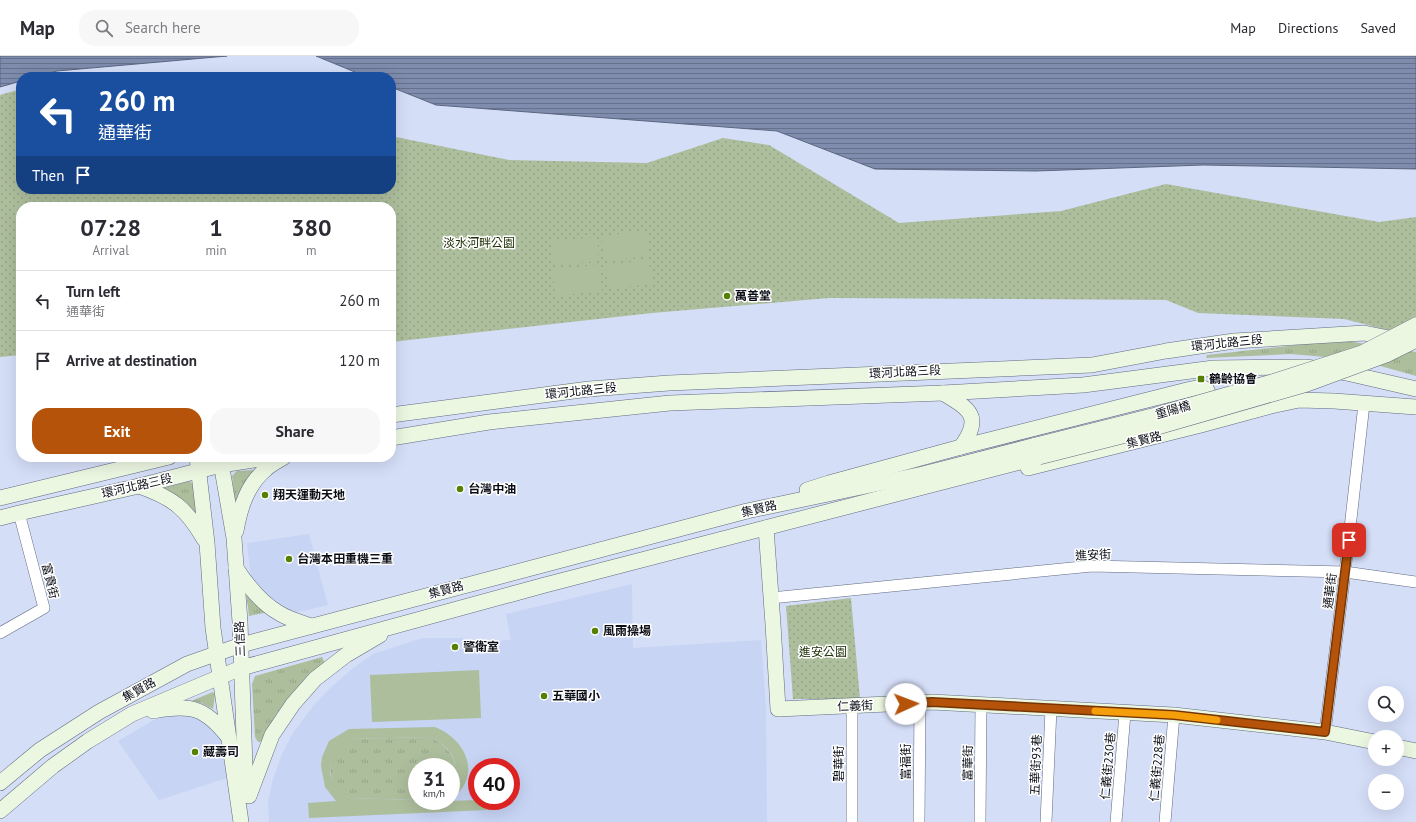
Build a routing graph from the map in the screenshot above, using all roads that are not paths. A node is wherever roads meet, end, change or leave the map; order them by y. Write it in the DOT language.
graph roads {
  1 [pos="1416,325"];
  2 [pos="1416,340"];
  3 [pos="1416,346"];
  4 [pos="1416,388"];
  5 [pos="943,393"];
  6 [pos="1364,404"];
  7 [pos="1416,407"];
  8 [pos="396,414"];
  9 [pos="1201,425"];
  10 [pos="396,437"];
  11 [pos="961,447"];
  12 [pos="1038,451"];
  13 [pos="148,462"];
  14 [pos="213,462"];
  15 [pos="221,462"];
  16 [pos="276,462"];
  17 [pos="198,464"];
  18 [pos="924,480"];
  19 [pos="139,486"];
  20 [pos="0,498"];
  21 [pos="874,500"];
  22 [pos="747,511"];
  23 [pos="20,513"];
  24 [pos="0,518"];
  25 [pos="766,528"];
  26 [pos="234,538"];
  27 [pos="207,543"];
  28 [pos="236,568"];
  29 [pos="1345,572"];
  30 [pos="1416,582"];
  31 [pos="771,598"];
  32 [pos="398,624"];
  33 [pos="311,626"];
  34 [pos="0,633"];
  35 [pos="241,645"];
  36 [pos="217,653"];
  37 [pos="242,668"];
  38 [pos="221,676"];
  39 [pos="920,703"];
  40 [pos="981,705"];
  41 [pos="852,706"];
  42 [pos="1051,709"];
  43 [pos="1125,713"];
  44 [pos="132,714"];
  45 [pos="1174,715"];
  46 [pos="1325,732"];
  47 [pos="229,738"];
  48 [pos="1368,741"];
  49 [pos="1404,748"];
  50 [pos="1416,751"];
  51 [pos="0,783"];
  52 [pos="246,802"];
  53 [pos="0,811"];
  54 [pos="241,822"];
  55 [pos="245,822"];
  56 [pos="852,822"];
  57 [pos="919,822"];
  58 [pos="980,822"];
  59 [pos="1046,822"];
  60 [pos="1116,822"];
  61 [pos="1165,822"];
  1 -- 12 [label="main road, 重陽橋, bridge"];
  2 -- 12 [label="main road, 重陽橋, bridge"];
  3 -- 8 [label="main road, 環河北路三段"];
  4 -- 5 [label="main road, 環河北路三段"];
  5 -- 10 [label="main road, 環河北路三段"];
  5 -- 11 [label="main road"];
  6 -- 7 [label="main road, 集賢路"];
  6 -- 9 [label="main road, 集賢路"];
  6 -- 29 [label="street, 通華街"];
  9 -- 11 [label="main road"];
  9 -- 21 [label="main road, 集賢路"];
  11 -- 22 [label="main road"];
  12 -- 18 [label="main road, 重陽橋"];
  13 -- 20 [label="main road, 環河北路三段"];
  14 -- 17 [label="main road, 環河北路三段"];
  15 -- 26 [label="main road, 三信路"];
  16 -- 26 [label="main road"];
  17 -- 19 [label="main road, 環河北路三段"];
  17 -- 27 [label="main road, 三信路"];
  18 -- 21 [label="main road, 集賢路"];
  18 -- 22 [label="main road, 集賢路"];
  19 -- 23 [label="main road, 環河北路三段"];
  19 -- 27 [label="main road"];
  21 -- 25 [label="main road, 集賢路"];
  22 -- 33 [label="main road, 集賢路"];
  23 -- 24 [label="main road, 環河北路三段"];
  23 -- 34 [label="street, 富貴街"];
  25 -- 31 [label="main road, 仁義街"];
  25 -- 32 [label="main road, 集賢路"];
  26 -- 28 [label="main road, 三信路"];
  27 -- 36 [label="main road, 三信路"];
  28 -- 33 [label="main road"];
  28 -- 35 [label="main road, 三信路"];
  29 -- 30 [label="street, 進安街"];
  29 -- 31 [label="street, 進安街"];
  29 -- 46 [label="street, 通華街"];
  31 -- 41 [label="main road, 仁義街"];
  32 -- 37 [label="main road, 集賢路"];
  32 -- 52 [label="main road"];
  33 -- 35 [label="main road, 集賢路"];
  35 -- 36 [label="main road, 集賢路"];
  35 -- 37 [label="main road, 三信路"];
  36 -- 38 [label="main road, 三信路"];
  36 -- 51 [label="main road, 集賢路"];
  37 -- 38 [label="main road, 集賢路"];
  37 -- 52 [label="main road, 三信路"];
  38 -- 44 [label="main road, 集賢路"];
  38 -- 47 [label="main road"];
  39 -- 40 [label="main road, 仁義街"];
  39 -- 41 [label="main road, 仁義街"];
  39 -- 57 [label="street, 富福街"];
  40 -- 42 [label="main road, 仁義街"];
  40 -- 58 [label="street, 富華街"];
  41 -- 56 [label="street, 碧華街"];
  42 -- 43 [label="main road, 仁義街"];
  42 -- 59 [label="street, 五華街93巷"];
  43 -- 45 [label="main road, 仁義街"];
  43 -- 60 [label="street, 仁義街230巷"];
  44 -- 47 [label="main road"];
  44 -- 53 [label="main road, 集賢路"];
  45 -- 46 [label="main road, 仁義街"];
  45 -- 61 [label="street, 仁義街228巷"];
  46 -- 48 [label="main road, 仁義街"];
  47 -- 54 [label="main road"];
  49 -- 50 [label="main road"];
  52 -- 55 [label="main road, 三信路"];
}
